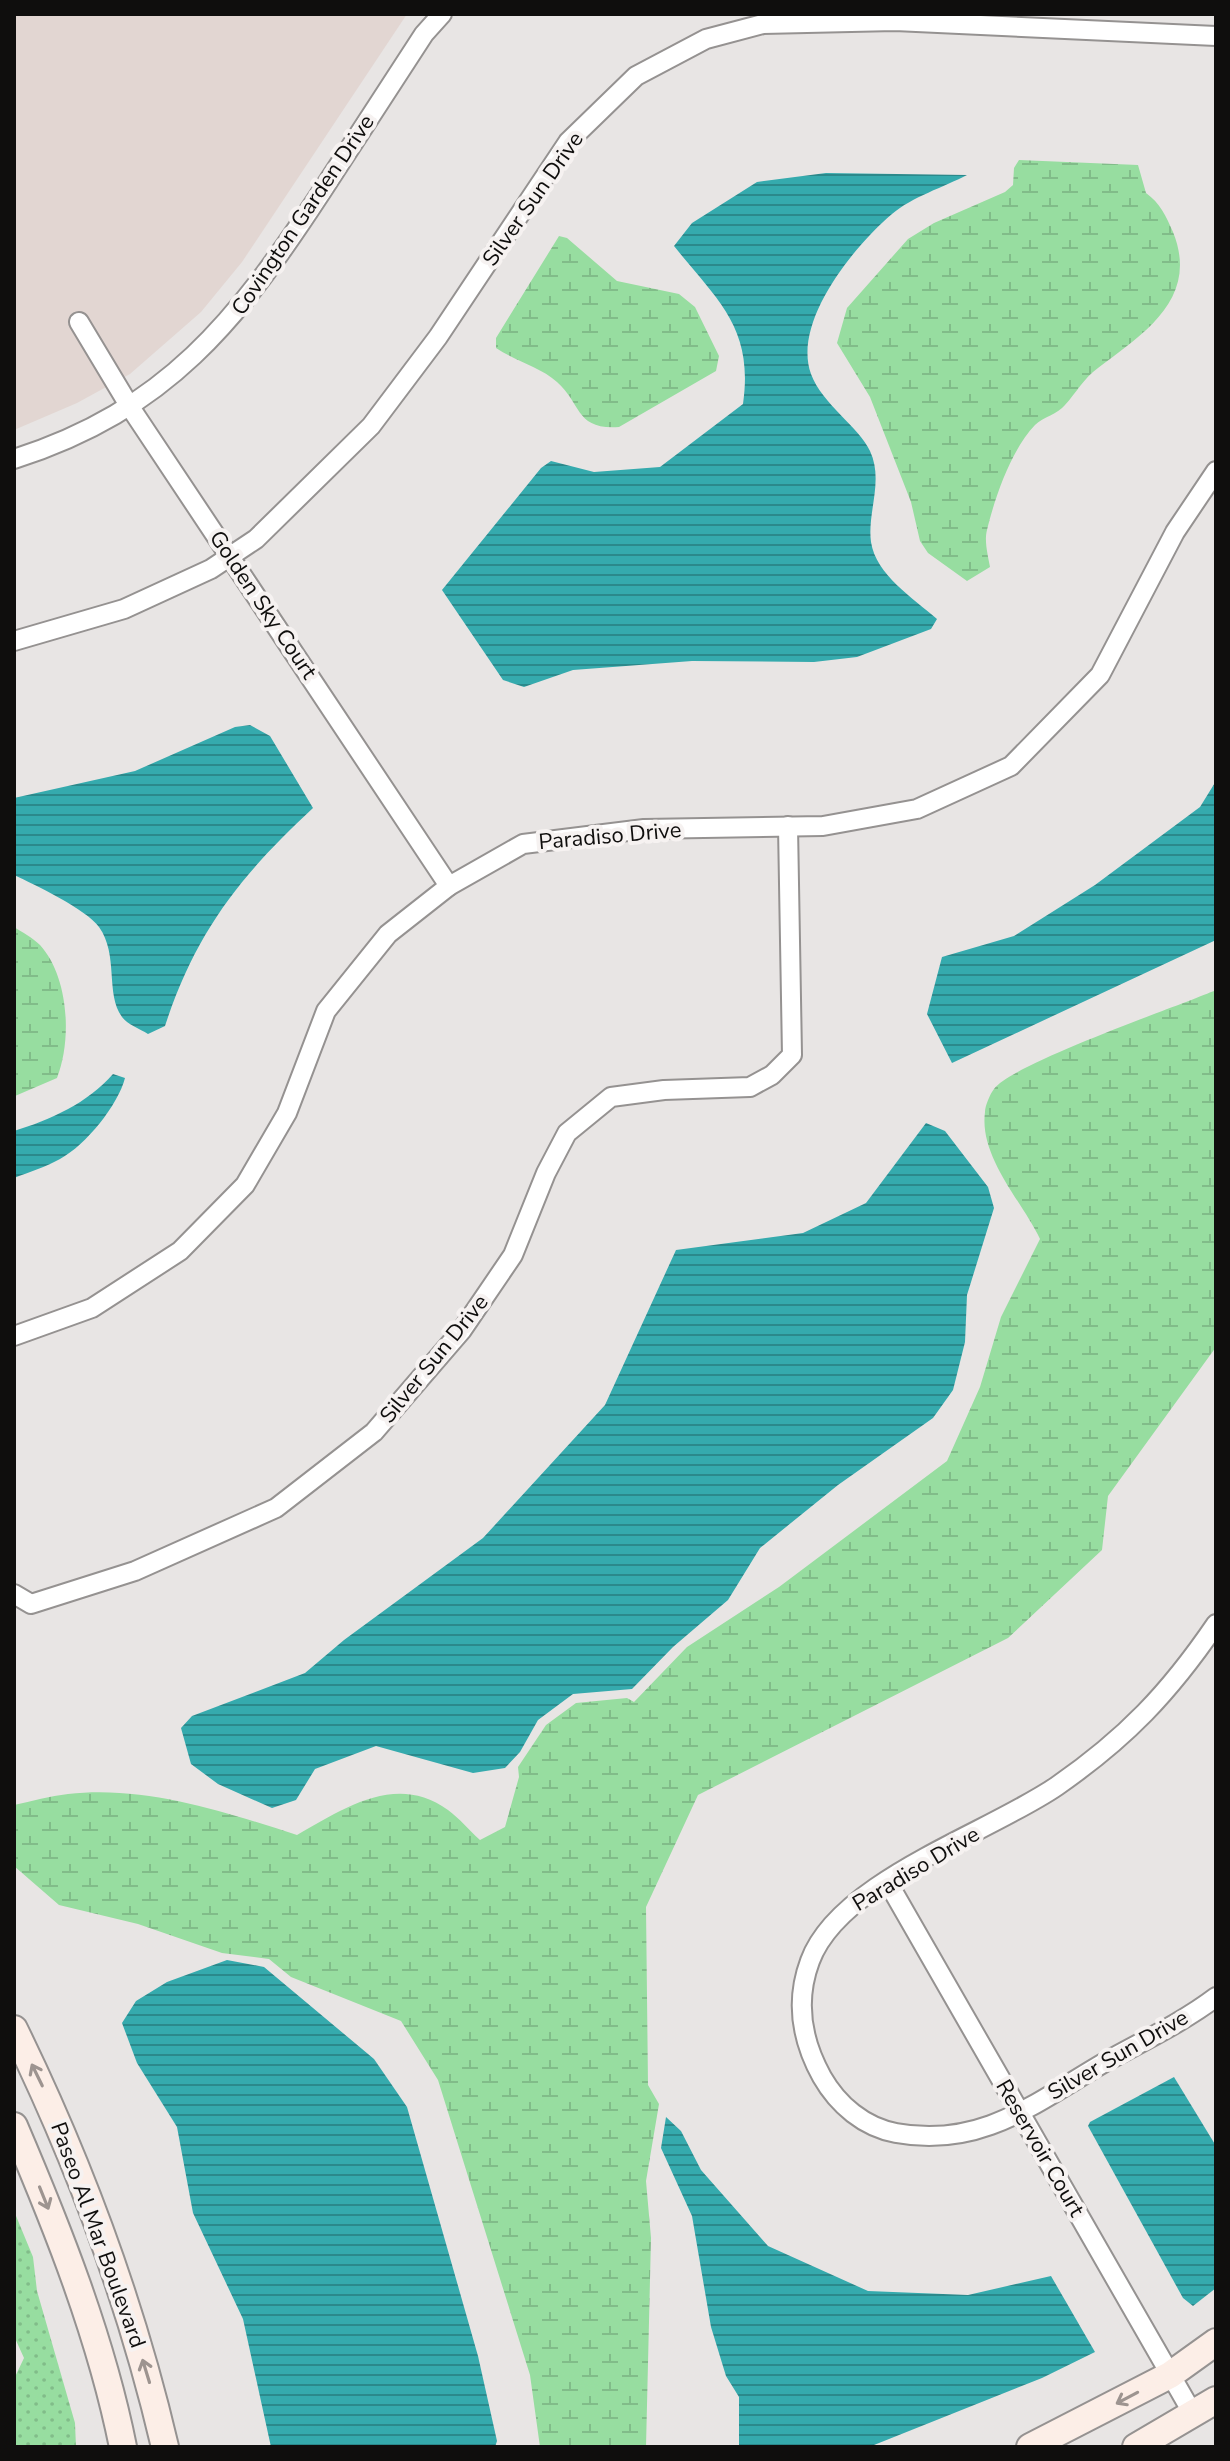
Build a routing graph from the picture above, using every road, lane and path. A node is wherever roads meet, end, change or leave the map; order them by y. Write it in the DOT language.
graph roads {
  1 [pos="442,14"];
  2 [pos="1216,36"];
  3 [pos="79,322"];
  4 [pos="130,407"];
  5 [pos="14,459"];
  6 [pos="1216,471"];
  7 [pos="230,556"];
  8 [pos="14,641"];
  9 [pos="788,826"];
  10 [pos="449,886"];
  11 [pos="14,1336"];
  12 [pos="14,1594"];
  13 [pos="1216,1624"];
  14 [pos="887,1881"];
  15 [pos="1216,1997"];
  16 [pos="14,2029"];
  17 [pos="1018,2112"];
  18 [pos="14,2126"];
  19 [pos="1216,2342"];
  20 [pos="1170,2375"];
  21 [pos="1216,2400"];
  22 [pos="1193,2414"];
  23 [pos="123,2447"];
  24 [pos="165,2447"];
  25 [pos="1030,2447"];
  26 [pos="1136,2447"];
  1 -- 4 [label="street, Covington Garden Drive"];
  2 -- 7 [label="street, Silver Sun Drive"];
  3 -- 4 [label="street, Golden Sky Court"];
  4 -- 5 [label="street, Covington Garden Drive"];
  4 -- 7 [label="street, Golden Sky Court"];
  6 -- 9 [label="street, Paradiso Drive"];
  7 -- 8 [label="street, Silver Sun Drive"];
  7 -- 10 [label="street, Golden Sky Court"];
  9 -- 10 [label="street, Paradiso Drive"];
  9 -- 12 [label="street, Silver Sun Drive"];
  10 -- 11 [label="street, Paradiso Drive"];
  13 -- 14 [label="street, Paradiso Drive"];
  14 -- 17 [label="street, Reservoir Court"];
  14 -- 17 [label="street, Paradiso Drive"];
  15 -- 17 [label="street, Silver Sun Drive"];
  24 -- 16 [label="main road, Paseo Al Mar Boulevard, one-way"];
  17 -- 20 [label="street, Reservoir Court"];
  18 -- 23 [label="main road, Paseo Al Mar Boulevard, one-way"];
  19 -- 20 [label="main road"];
  20 -- 22 [label="street, Reservoir Court"];
  20 -- 25 [label="main road, one-way"];
  21 -- 22 [label="main road"];
  22 -- 26 [label="main road"];
}
